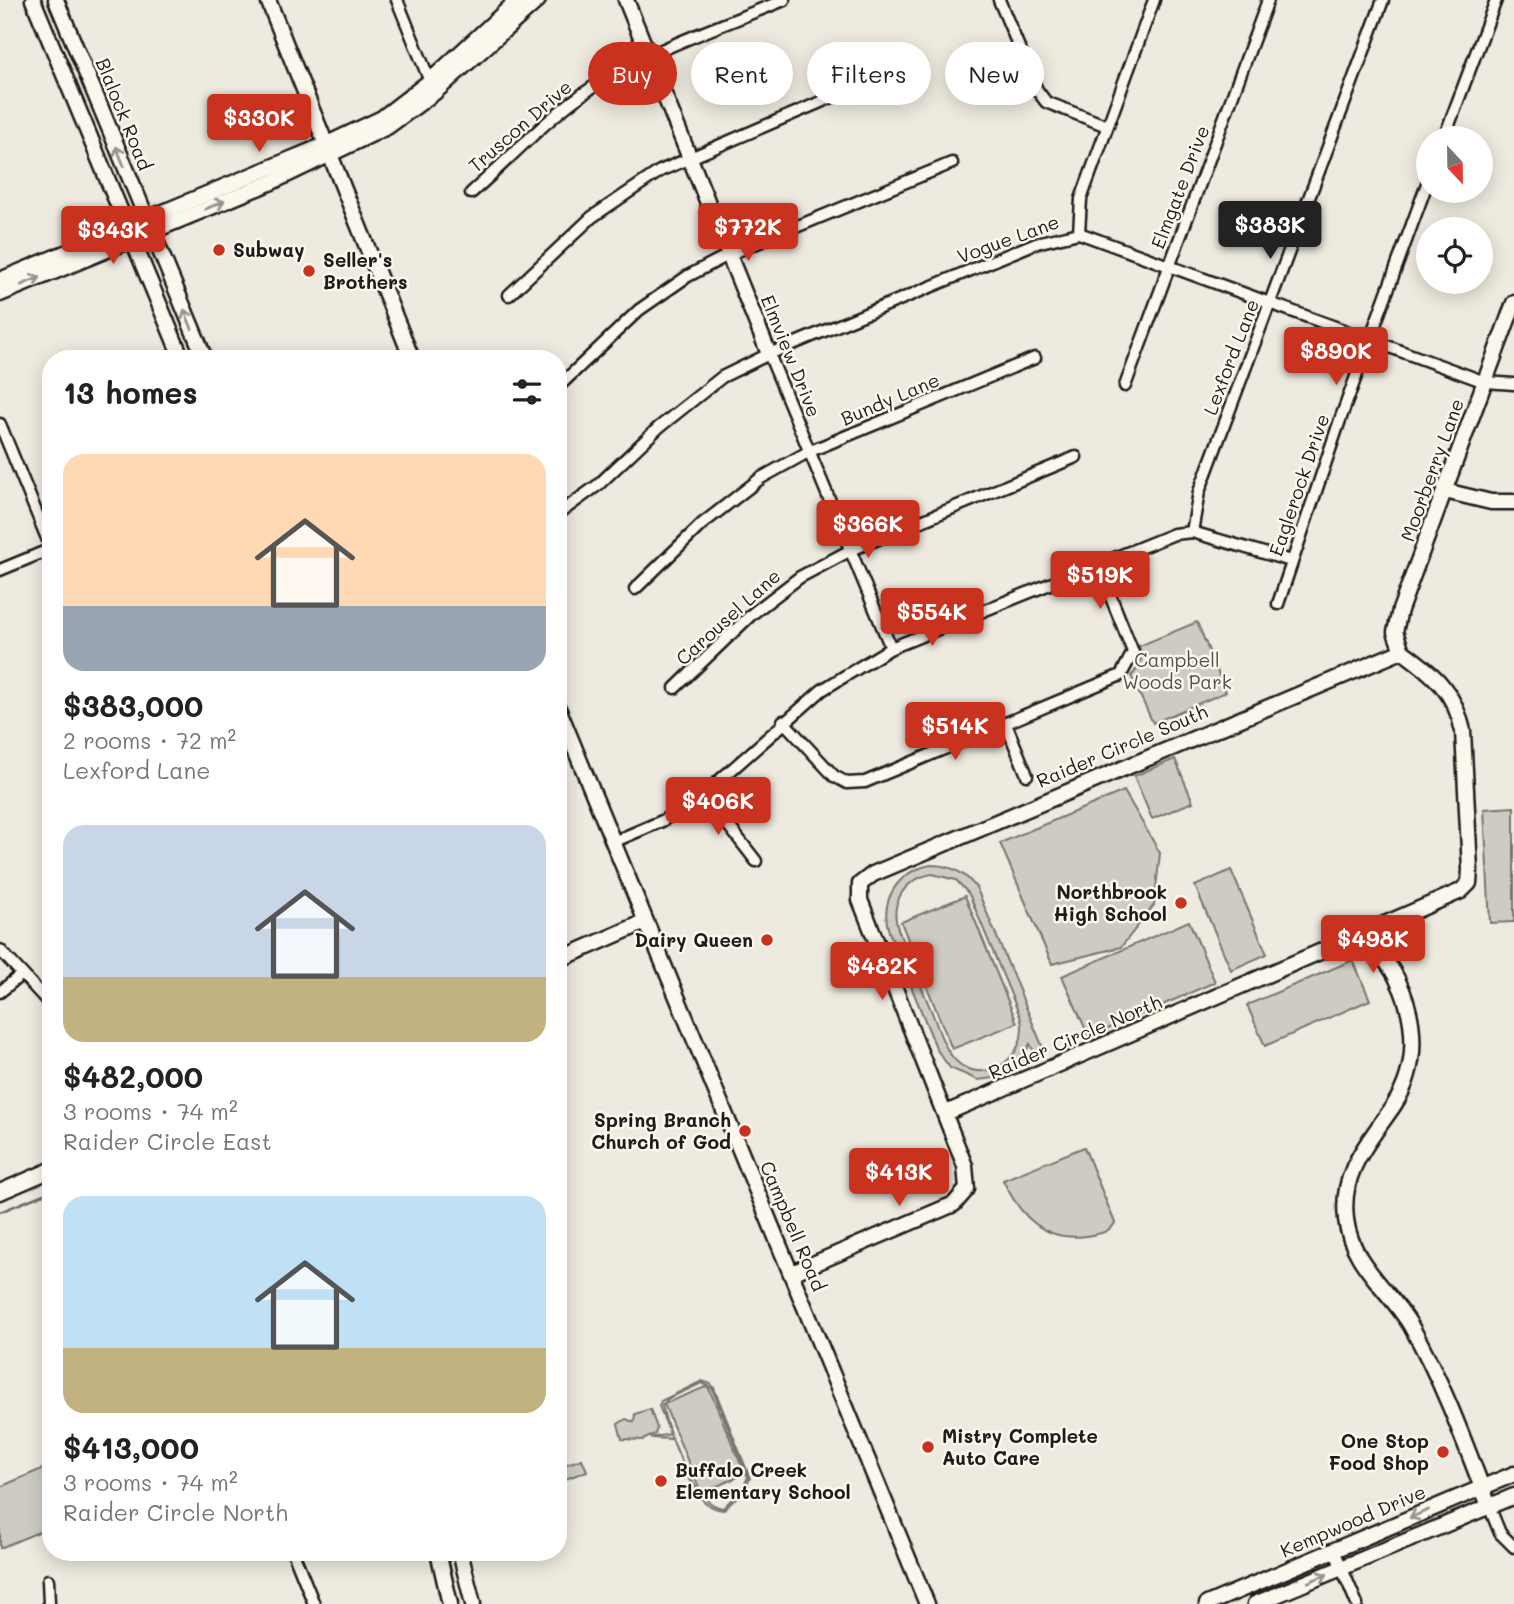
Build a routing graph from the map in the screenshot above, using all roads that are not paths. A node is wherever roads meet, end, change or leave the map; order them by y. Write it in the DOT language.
graph roads {
  1 [pos="33,0"];
  2 [pos="55,0"];
  3 [pos="268,0"];
  4 [pos="397,0"];
  5 [pos="538,0"];
  6 [pos="626,0"];
  7 [pos="784,0"];
  8 [pos="999,0"];
  9 [pos="1154,0"];
  10 [pos="1268,0"];
  11 [pos="1383,0"];
  12 [pos="1496,0"];
  13 [pos="518,3"];
  14 [pos="642,42"];
  15 [pos="677,45"];
  16 [pos="83,62"];
  17 [pos="63,71"];
  18 [pos="433,87"];
  19 [pos="588,91"];
  20 [pos="668,105"];
  21 [pos="811,105"];
  22 [pos="1107,126"];
  23 [pos="1449,126"];
  24 [pos="329,150"];
  25 [pos="689,156"];
  26 [pos="952,163"];
  27 [pos="471,193"];
  28 [pos="1420,203"];
  29 [pos="149,225"];
  30 [pos="130,233"];
  31 [pos="1079,233"];
  32 [pos="730,254"];
  33 [pos="1169,265"];
  34 [pos="0,280"];
  35 [pos="0,294"];
  36 [pos="509,295"];
  37 [pos="1514,303"];
  38 [pos="1270,304"];
  39 [pos="1370,340"];
  40 [pos="179,350"];
  41 [pos="200,350"];
  42 [pos="408,350"];
  43 [pos="769,354"];
  44 [pos="1035,358"];
  45 [pos="567,378"];
  46 [pos="1485,382"];
  47 [pos="1514,384"];
  48 [pos="1125,386"];
  49 [pos="0,424"];
  50 [pos="808,452"];
  51 [pos="1076,457"];
  52 [pos="1445,491"];
  53 [pos="1514,502"];
  54 [pos="567,507"];
  55 [pos="42,520"];
  56 [pos="1192,531"];
  57 [pos="849,551"];
  58 [pos="42,553"];
  59 [pos="1291,561"];
  60 [pos="1098,565"];
  61 [pos="0,570"];
  62 [pos="635,589"];
  63 [pos="1278,604"];
  64 [pos="891,648"];
  65 [pos="1402,651"];
  66 [pos="675,688"];
  67 [pos="783,721"];
  68 [pos="1006,724"];
  69 [pos="567,730"];
  70 [pos="1027,775"];
  71 [pos="704,794"];
  72 [pos="613,842"];
  73 [pos="756,861"];
  74 [pos="645,922"];
  75 [pos="1362,932"];
  76 [pos="0,950"];
  77 [pos="567,956"];
  78 [pos="22,974"];
  79 [pos="0,992"];
  80 [pos="42,995"];
  81 [pos="946,1113"];
  82 [pos="42,1174"];
  83 [pos="0,1192"];
  84 [pos="792,1273"];
  85 [pos="1514,1474"];
  86 [pos="1482,1487"];
  87 [pos="1514,1496"];
  88 [pos="1489,1506"];
  89 [pos="1387,1527"];
  90 [pos="1396,1545"];
  91 [pos="1514,1547"];
  92 [pos="1335,1550"];
  93 [pos="297,1561"];
  94 [pos="440,1561"];
  95 [pos="462,1561"];
  96 [pos="1342,1568"];
  97 [pos="48,1580"];
  98 [pos="48,1604"];
  99 [pos="314,1604"];
  100 [pos="450,1604"];
  101 [pos="473,1604"];
  102 [pos="927,1604"];
  103 [pos="1207,1604"];
  104 [pos="1255,1604"];
  105 [pos="1357,1604"];
  1 -- 17 [label="street, Blalock Road"];
  2 -- 16 [label="street, Blalock Road"];
  3 -- 24 [label="street"];
  4 -- 18 [label="street"];
  5 -- 13 [label="street"];
  6 -- 14 [label="street, Elmview Drive"];
  7 -- 15 [label="street, Truscon Drive"];
  8 -- 22 [label="street"];
  9 -- 22 [label="street"];
  10 -- 33 [label="street, Elmgate Drive"];
  11 -- 38 [label="street, Lexford Lane"];
  12 -- 23 [label="street"];
  13 -- 18 [label="street"];
  16 -- 17 [label="street"];
  29 -- 16 [label="street, Blalock Road, one-way"];
  17 -- 30 [label="street, Blalock Road"];
  18 -- 24 [label="street"];
  19 -- 27 [label="street, Truscon Drive"];
  20 -- 25 [label="street, Elmview Drive"];
  21 -- 25 [label="street"];
  22 -- 31 [label="street"];
  24 -- 29 [label="street"];
  24 -- 42 [label="street"];
  25 -- 32 [label="street, Elmview Drive"];
  25 -- 36 [label="street"];
  26 -- 32 [label="street"];
  28 -- 39 [label="street, Eaglerock Drive"];
  29 -- 30 [label="street"];
  41 -- 29 [label="street, Blalock Road, one-way"];
  30 -- 34 [label="street"];
  35 -- 30 [label="street, one-way"];
  30 -- 40 [label="street, Blalock Road"];
  31 -- 33 [label="street, Vogue Lane"];
  31 -- 43 [label="street, Vogue Lane"];
  32 -- 43 [label="street, Elmview Drive"];
  32 -- 45 [label="street"];
  33 -- 38 [label="street, Vogue Lane"];
  33 -- 48 [label="street, Elmgate Drive"];
  37 -- 46 [label="street, Moorberry Lane"];
  38 -- 39 [label="street, Vogue Lane"];
  38 -- 56 [label="street, Lexford Lane"];
  39 -- 46 [label="street, Vogue Lane"];
  39 -- 59 [label="street, Eaglerock Drive"];
  43 -- 50 [label="street, Elmview Drive"];
  43 -- 54 [label="street, Vogue Lane"];
  44 -- 50 [label="street, Bundy Lane"];
  46 -- 47 [label="street, Vogue Lane"];
  46 -- 52 [label="street, Moorberry Lane"];
  49 -- 55 [label="street"];
  50 -- 57 [label="street, Elmview Drive"];
  50 -- 62 [label="street, Bundy Lane"];
  51 -- 57 [label="street, Carousel Lane"];
  52 -- 53 [label="street"];
  52 -- 65 [label="street, Moorberry Lane"];
  56 -- 59 [label="street"];
  56 -- 60 [label="street"];
  57 -- 64 [label="street, Elmview Drive"];
  57 -- 66 [label="street, Carousel Lane"];
  58 -- 61 [label="street"];
  59 -- 63 [label="street, Eaglerock Drive"];
  60 -- 64 [label="street"];
  60 -- 68 [label="street"];
  64 -- 67 [label="street"];
  65 -- 75 [label="street, Raider Circle North"];
  65 -- 81 [label="street, Raider Circle South"];
  67 -- 68 [label="street"];
  67 -- 71 [label="street"];
  68 -- 70 [label="street"];
  69 -- 72 [label="street, Campbell Road"];
  71 -- 72 [label="street"];
  71 -- 73 [label="street"];
  72 -- 74 [label="street, Campbell Road"];
  74 -- 77 [label="street"];
  74 -- 84 [label="street, Campbell Road"];
  75 -- 81 [label="street, Raider Circle North"];
  75 -- 86 [label="street"];
  76 -- 78 [label="street"];
  78 -- 79 [label="street"];
  78 -- 80 [label="street"];
  81 -- 84 [label="street"];
  82 -- 83 [label="street"];
  84 -- 102 [label="street, Campbell Road"];
  85 -- 86 [label="street, Kempwood Drive"];
  86 -- 88 [label="street"];
  86 -- 89 [label="street, Kempwood Drive, one-way"];
  87 -- 88 [label="street, Kempwood Drive"];
  88 -- 90 [label="street, Kempwood Drive"];
  88 -- 91 [label="street"];
  89 -- 90 [label="street"];
  89 -- 92 [label="street, Kempwood Drive"];
  90 -- 96 [label="street, Kempwood Drive"];
  92 -- 96 [label="street"];
  92 -- 103 [label="street, Kempwood Drive"];
  93 -- 99 [label="street"];
  94 -- 100 [label="street"];
  95 -- 101 [label="street"];
  104 -- 96 [label="street, Kempwood Drive, one-way"];
  96 -- 105 [label="street"];
  97 -- 98 [label="street"];
}
